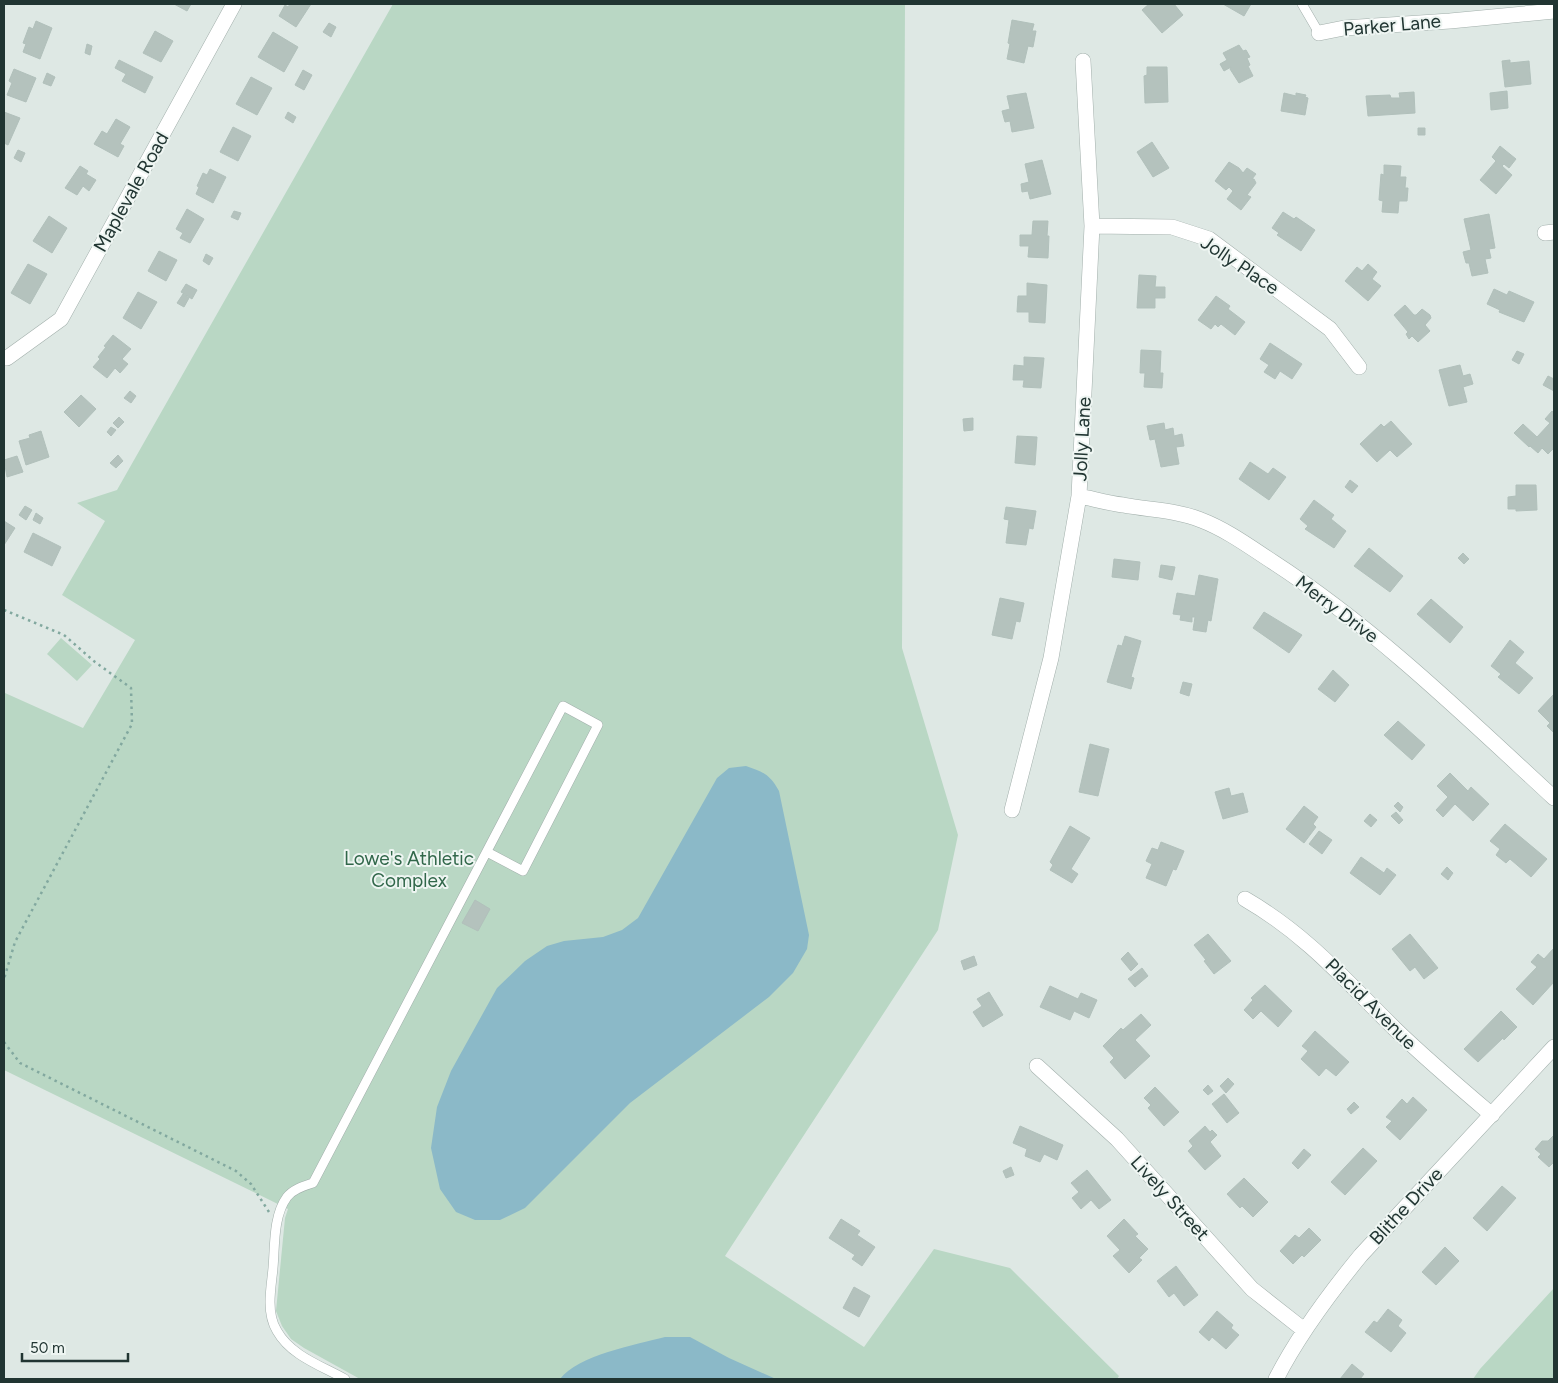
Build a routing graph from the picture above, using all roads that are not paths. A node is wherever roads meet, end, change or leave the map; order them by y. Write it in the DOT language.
graph roads {
  1 [pos="234,4"];
  2 [pos="1302,4"];
  3 [pos="1554,11"];
  4 [pos="1319,33"];
  5 [pos="1083,61"];
  6 [pos="1092,226"];
  7 [pos="4,358"];
  8 [pos="1359,367"];
  9 [pos="1079,496"];
  10 [pos="1554,798"];
  11 [pos="1012,810"];
  12 [pos="487,852"];
  13 [pos="1245,899"];
  14 [pos="1554,1047"];
  15 [pos="1037,1066"];
  16 [pos="1492,1115"];
  17 [pos="1304,1330"];
  18 [pos="345,1379"];
  19 [pos="1276,1379"];
  1 -- 7 [label="street, Maplevale Road"];
  2 -- 4 [label="lane"];
  3 -- 4 [label="street, Parker Lane"];
  5 -- 6 [label="street, Jolly Lane"];
  6 -- 8 [label="street, Jolly Place"];
  6 -- 9 [label="street, Jolly Lane"];
  9 -- 10 [label="street, Merry Drive"];
  9 -- 11 [label="street, Jolly Lane"];
  12 -- 12 [label="lane"];
  12 -- 18 [label="lane"];
  13 -- 16 [label="street, Placid Avenue"];
  14 -- 16 [label="street, Blithe Drive"];
  15 -- 17 [label="street, Lively Street"];
  16 -- 17 [label="street, Blithe Drive"];
  17 -- 19 [label="street, Blithe Drive"];
}
